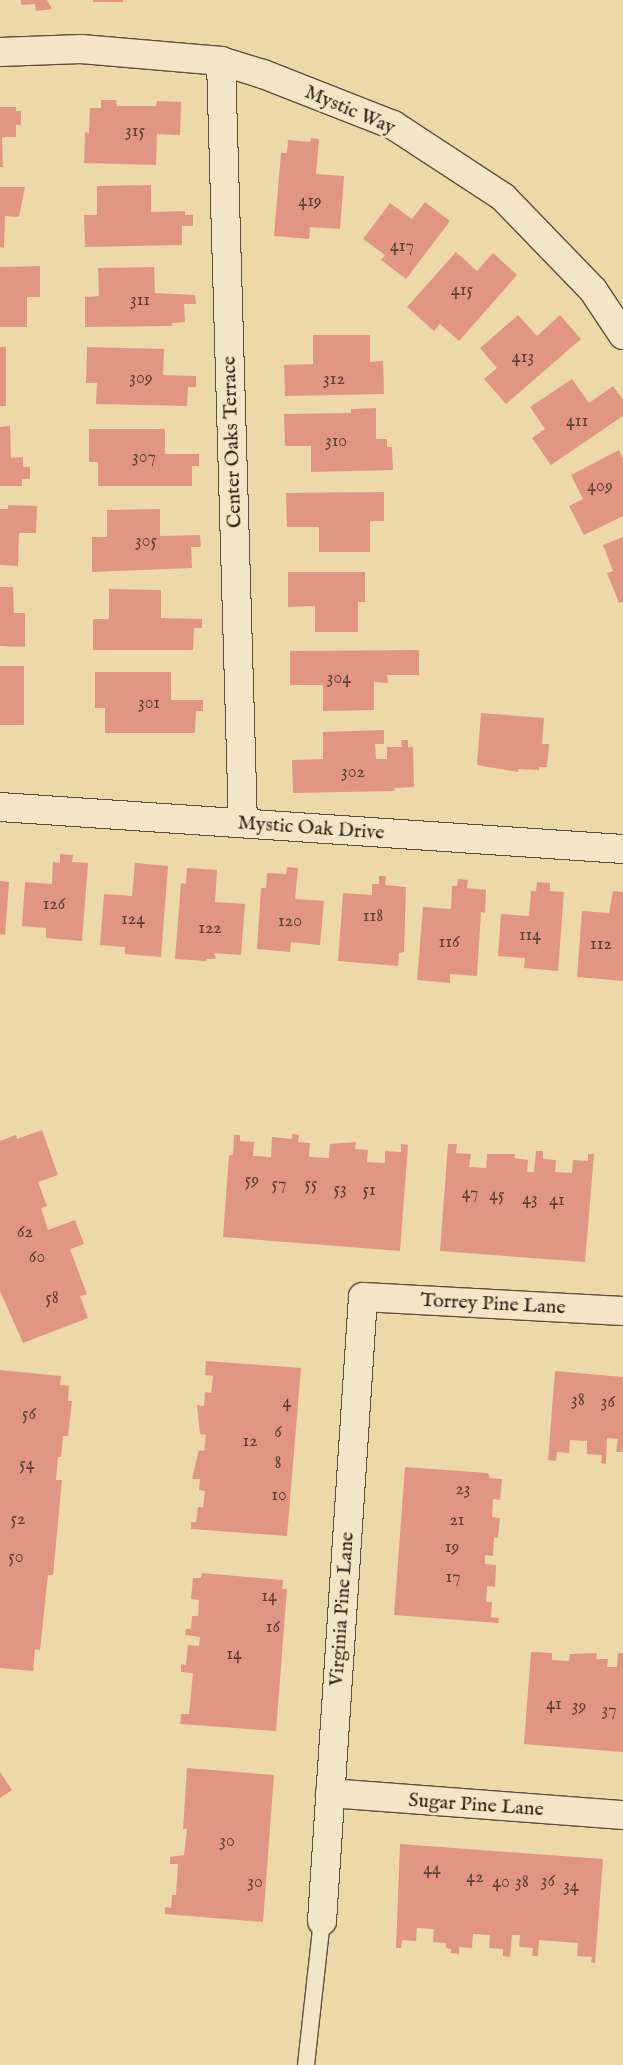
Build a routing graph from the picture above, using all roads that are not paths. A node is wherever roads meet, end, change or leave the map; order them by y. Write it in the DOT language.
graph roads {
  1 [pos="0,52"];
  2 [pos="221,61"];
  3 [pos="623,335"];
  4 [pos="0,807"];
  5 [pos="243,823"];
  6 [pos="623,849"];
  7 [pos="363,1297"];
  8 [pos="623,1311"];
  9 [pos="330,1793"];
  10 [pos="623,1815"];
  11 [pos="322,1921"];
  12 [pos="306,2065"];
  1 -- 2 [label="street, Mystic Way"];
  2 -- 3 [label="street, Mystic Way"];
  2 -- 5 [label="street, Center Oaks Terrace"];
  4 -- 5 [label="street, Mystic Oak Drive"];
  5 -- 6 [label="street, Mystic Oak Drive"];
  7 -- 8 [label="street, Torrey Pine Lane"];
  7 -- 9 [label="street, Virginia Pine Lane"];
  9 -- 10 [label="street, Sugar Pine Lane"];
  9 -- 11 [label="street, Virginia Pine Lane"];
  11 -- 12 [label="lane"];
}
